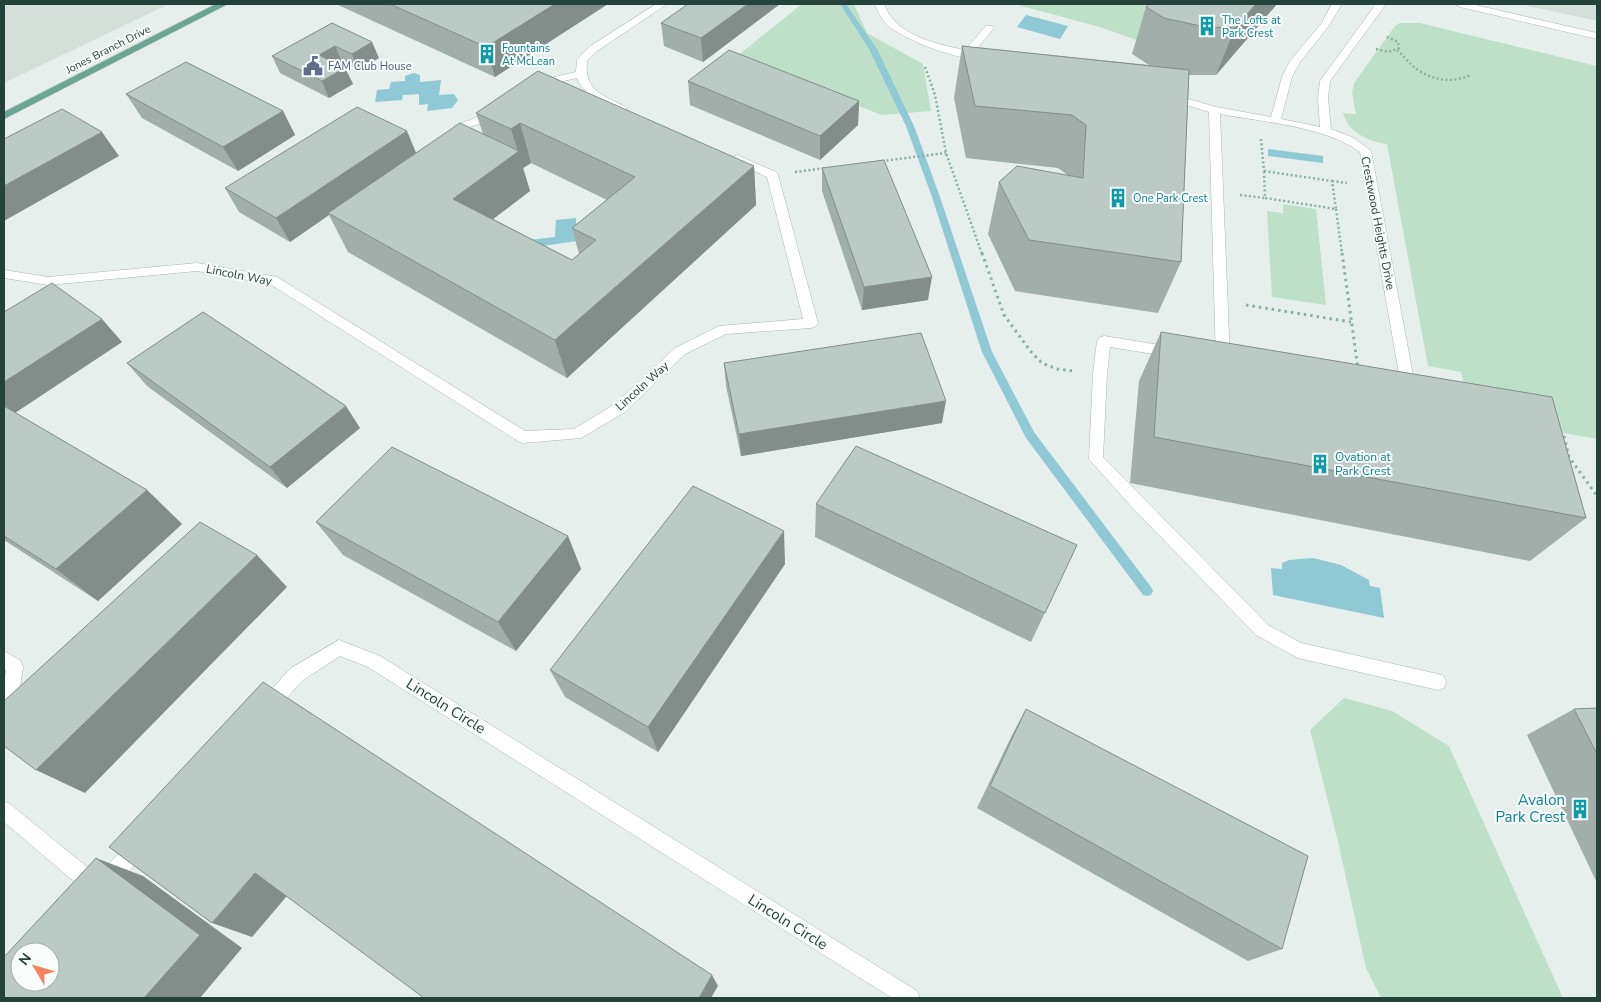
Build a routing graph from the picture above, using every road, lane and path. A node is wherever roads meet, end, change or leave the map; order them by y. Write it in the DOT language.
graph roads {
  1 [pos="223,4"];
  2 [pos="662,4"];
  3 [pos="879,4"];
  4 [pos="1337,4"];
  5 [pos="1381,4"];
  6 [pos="1460,4"];
  7 [pos="989,28"];
  8 [pos="1385,36"];
  9 [pos="1597,36"];
  10 [pos="1376,49"];
  11 [pos="1397,50"];
  12 [pos="967,54"];
  13 [pos="986,58"];
  14 [pos="925,67"];
  15 [pos="581,74"];
  16 [pos="1470,75"];
  17 [pos="531,86"];
  18 [pos="1160,94"];
  19 [pos="507,100"];
  20 [pos="1214,110"];
  21 [pos="633,114"];
  22 [pos="4,116"];
  23 [pos="1275,121"];
  24 [pos="459,127"];
  25 [pos="1326,131"];
  26 [pos="1261,133"];
  27 [pos="946,153"];
  28 [pos="729,156"];
  29 [pos="876,162"];
  30 [pos="828,168"];
  31 [pos="1264,171"];
  32 [pos="772,175"];
  33 [pos="1240,195"];
  34 [pos="1264,198"];
  35 [pos="1336,209"];
  36 [pos="4,274"];
  37 [pos="1221,301"];
  38 [pos="1351,322"];
  39 [pos="1184,354"];
  40 [pos="1223,361"];
  41 [pos="1358,370"];
  42 [pos="1100,373"];
  43 [pos="1394,389"];
  44 [pos="1564,436"];
  45 [pos="1597,496"];
  46 [pos="4,659"];
  47 [pos="1438,682"];
  48 [pos="257,717"];
  49 [pos="4,732"];
  50 [pos="4,810"];
  51 [pos="152,832"];
  52 [pos="99,889"];
  53 [pos="86,903"];
  54 [pos="910,998"];
  1 -- 22 [label="main road, Jones Branch Drive"];
  2 -- 15 [label="street"];
  3 -- 12 [label="street"];
  4 -- 23 [label="street"];
  5 -- 25 [label="street"];
  6 -- 9 [label="street"];
  7 -- 12 [label="street"];
  8 -- 11 [label="path"];
  10 -- 11 [label="path"];
  11 -- 16 [label="path"];
  12 -- 13 [label="street"];
  14 -- 27 [label="path"];
  15 -- 17 [label="street"];
  15 -- 21 [label="street"];
  18 -- 20 [label="street, Crestwood Heights Drive"];
  19 -- 24 [label="street"];
  20 -- 23 [label="street, Crestwood Heights Drive"];
  20 -- 37 [label="street"];
  23 -- 25 [label="street, Crestwood Heights Drive"];
  25 -- 43 [label="street, Crestwood Heights Drive"];
  26 -- 31 [label="path"];
  27 -- 29 [label="path"];
  27 -- 42 [label="path"];
  28 -- 32 [label="street"];
  30 -- 32 [label="path"];
  31 -- 34 [label="path"];
  31 -- 35 [label="path"];
  32 -- 36 [label="street, Lincoln Way"];
  33 -- 34 [label="path"];
  34 -- 35 [label="path"];
  35 -- 38 [label="path"];
  37 -- 38 [label="path"];
  37 -- 40 [label="street"];
  38 -- 41 [label="path"];
  39 -- 42 [label="street"];
  42 -- 47 [label="street"];
  44 -- 45 [label="path"];
  46 -- 49 [label="street"];
  48 -- 54 [label="street, Lincoln Circle"];
  50 -- 52 [label="street"];
  51 -- 52 [label="street"];
  52 -- 53 [label="street"];
}
